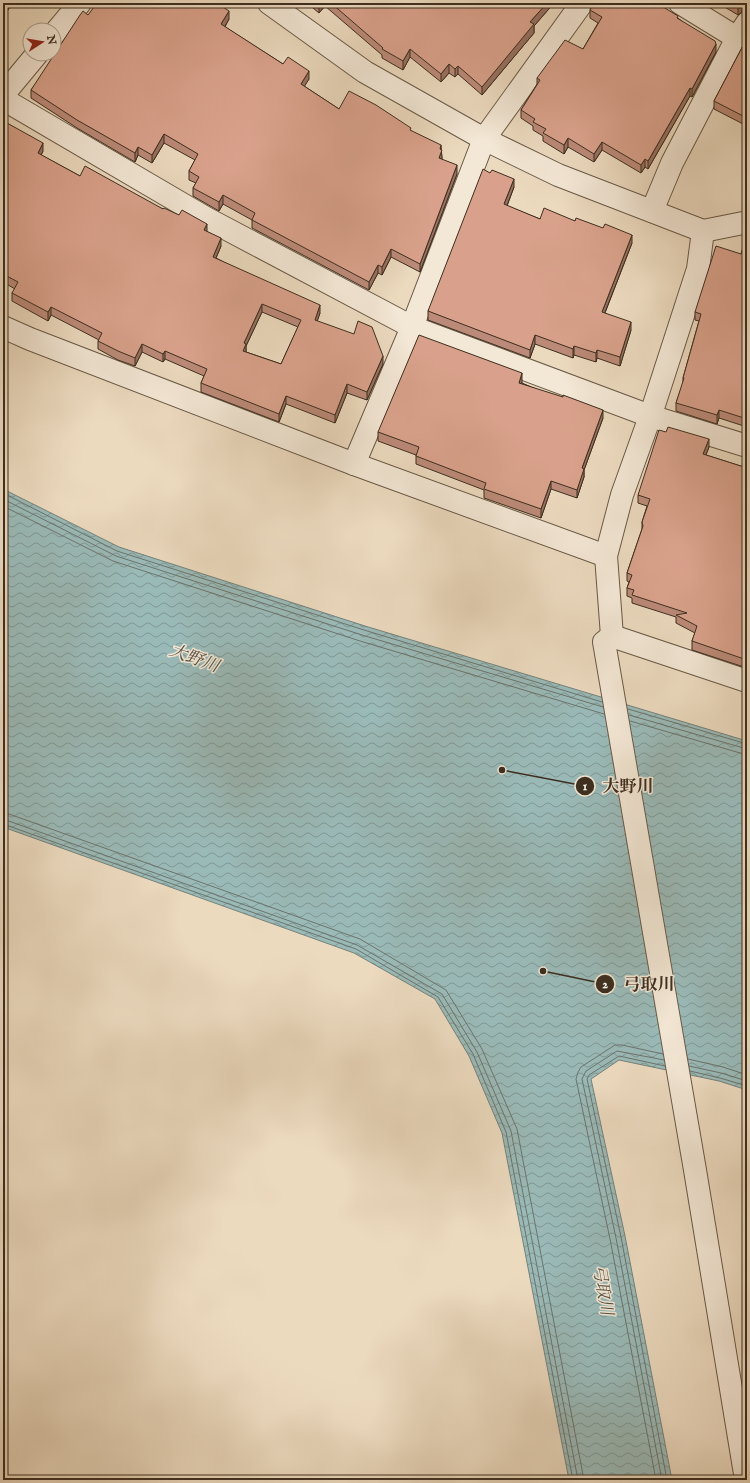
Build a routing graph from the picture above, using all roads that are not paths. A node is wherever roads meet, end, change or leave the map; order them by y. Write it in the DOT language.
graph roads {
  1 [pos="80,3"];
  2 [pos="269,3"];
  3 [pos="582,3"];
  4 [pos="680,3"];
  5 [pos="62,24"];
  6 [pos="742,31"];
  7 [pos="30,62"];
  8 [pos="3,95"];
  9 [pos="3,99"];
  10 [pos="484,139"];
  11 [pos="652,211"];
  12 [pos="747,224"];
  13 [pos="703,231"];
  14 [pos="3,326"];
  15 [pos="412,327"];
  16 [pos="650,416"];
  17 [pos="747,446"];
  18 [pos="354,464"];
  19 [pos="606,556"];
  20 [pos="608,639"];
  21 [pos="747,680"];
  22 [pos="746,1480"];
  1 -- 5 [label="street"];
  2 -- 10 [label="street"];
  3 -- 10 [label="street"];
  4 -- 6 [label="street"];
  6 -- 11 [label="street"];
  7 -- 8 [label="street"];
  9 -- 15 [label="street"];
  10 -- 11 [label="street"];
  10 -- 15 [label="street"];
  11 -- 13 [label="street"];
  12 -- 13 [label="street"];
  13 -- 16 [label="street"];
  14 -- 18 [label="street"];
  15 -- 16 [label="street"];
  15 -- 18 [label="street"];
  16 -- 17 [label="street"];
  16 -- 19 [label="street"];
  18 -- 19 [label="street"];
  19 -- 20 [label="street"];
  20 -- 21 [label="street"];
  20 -- 22 [label="street"];
}
